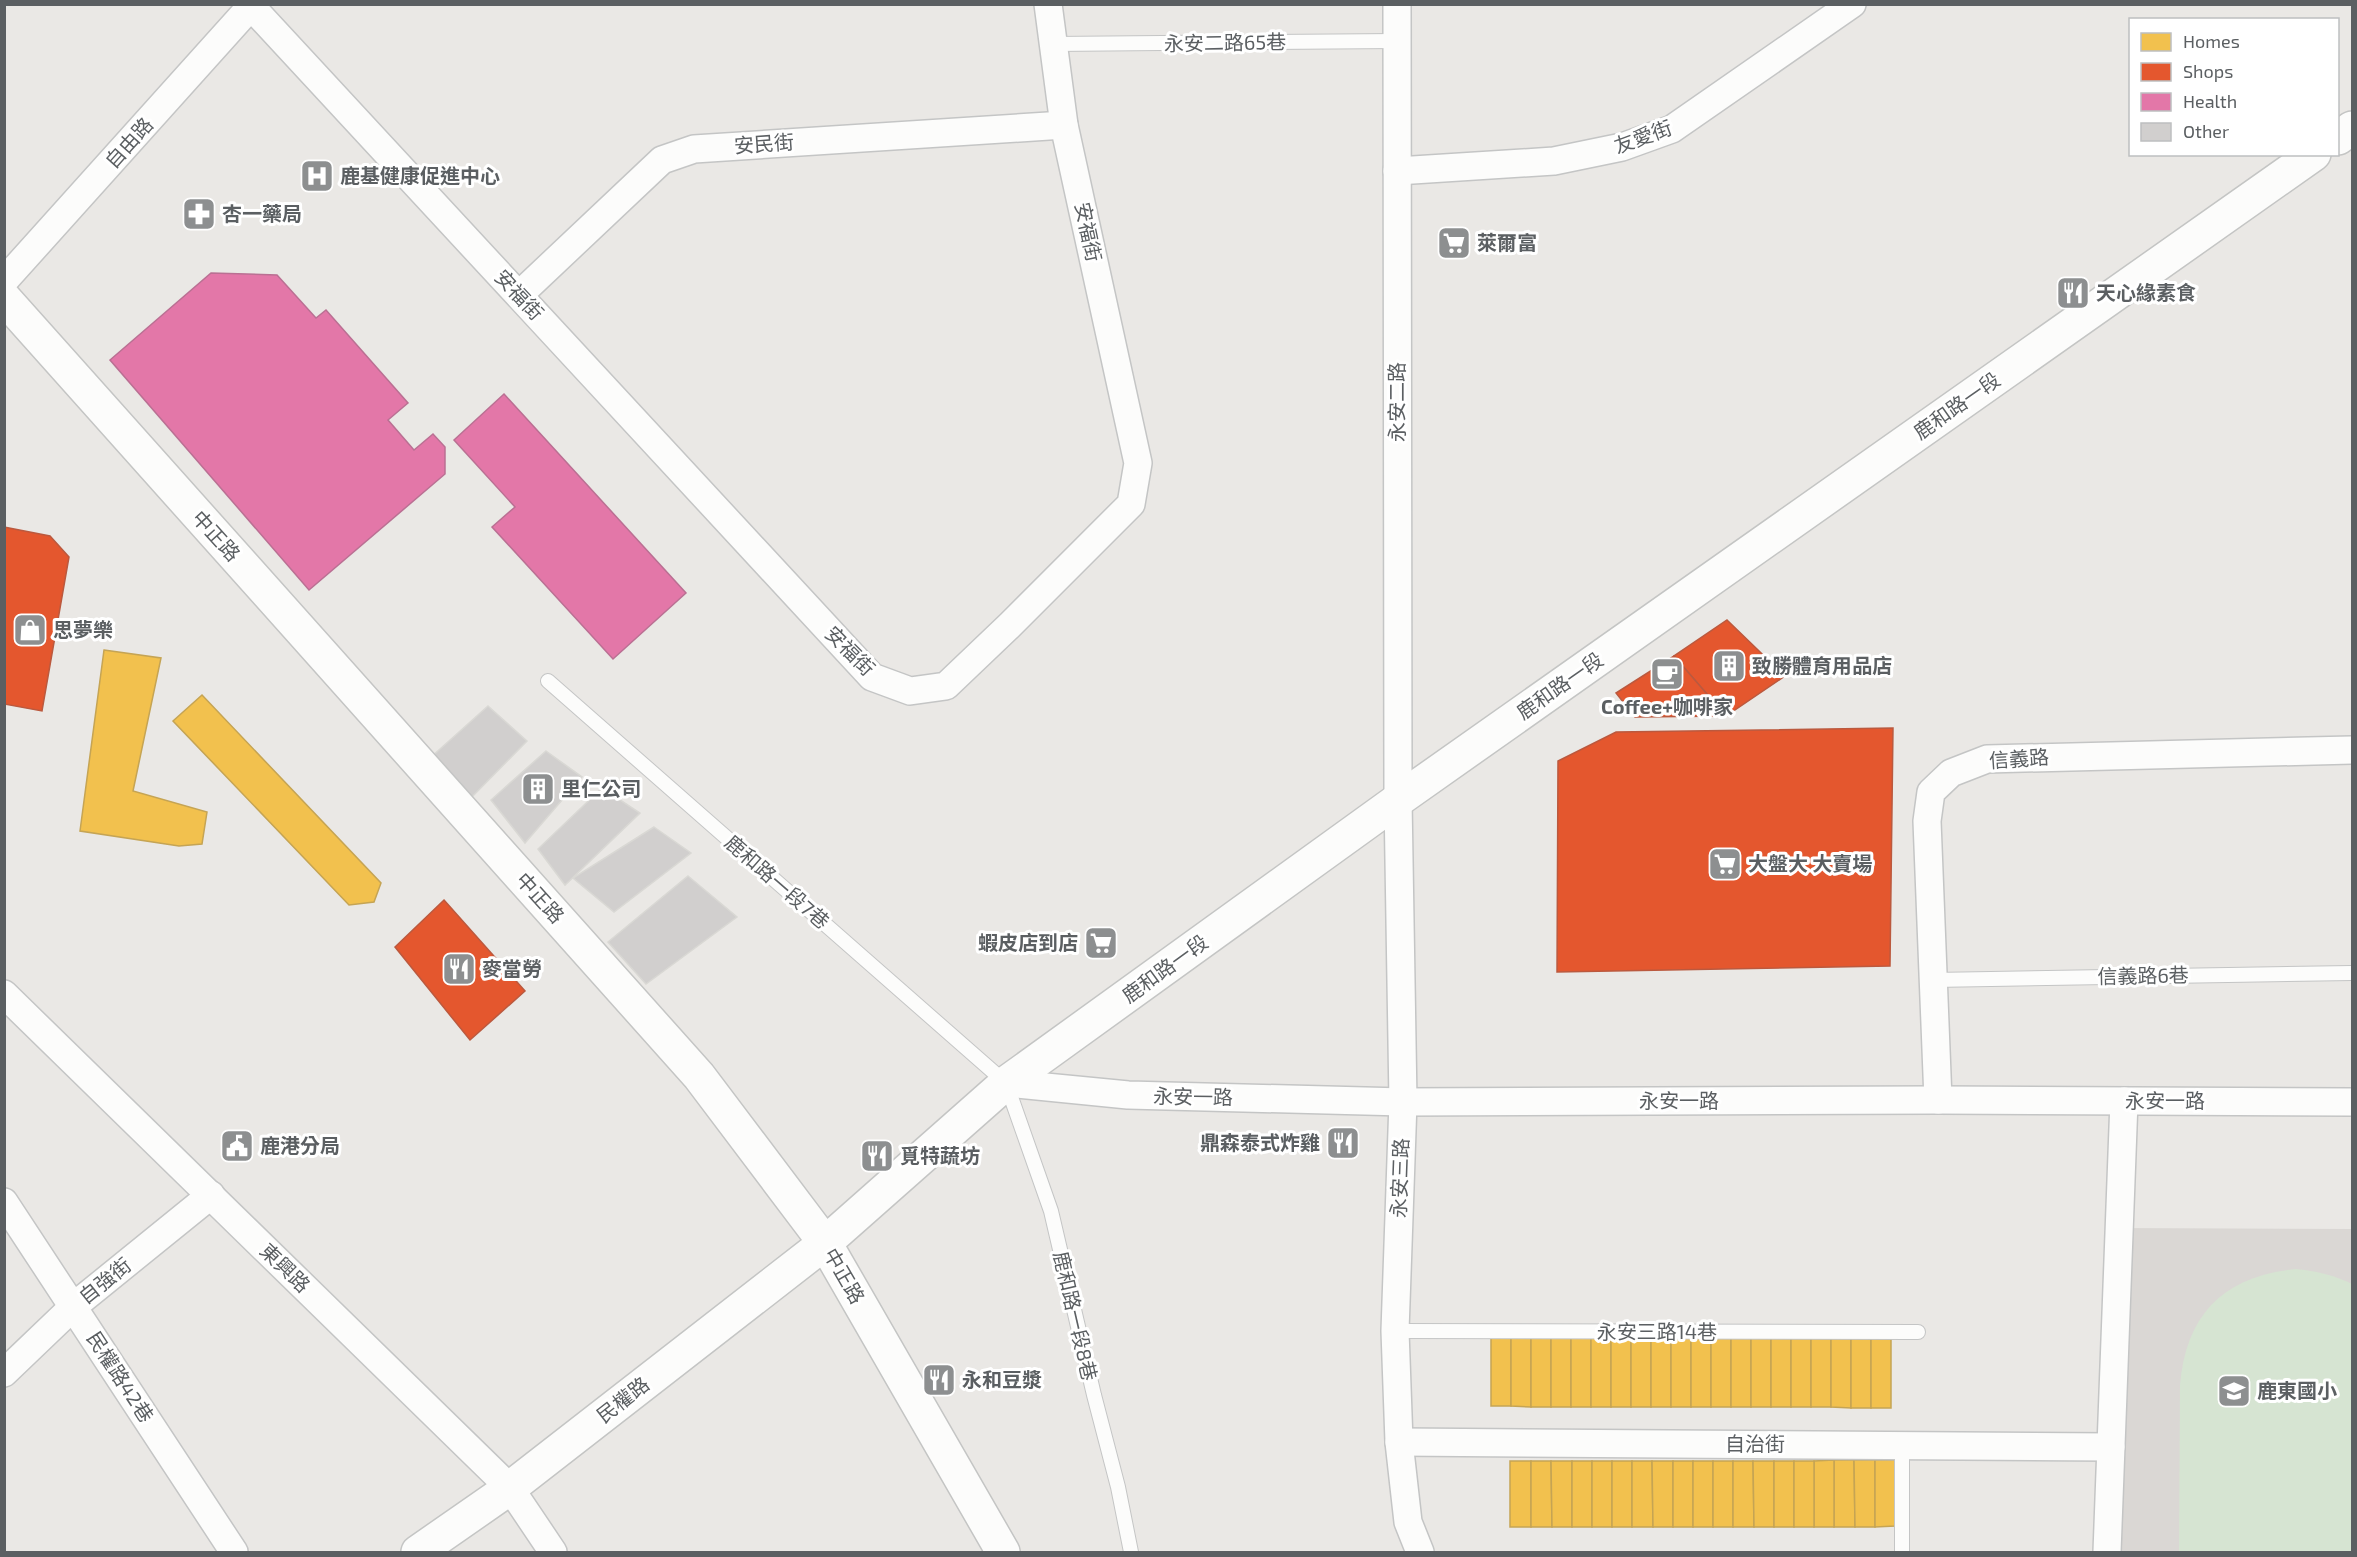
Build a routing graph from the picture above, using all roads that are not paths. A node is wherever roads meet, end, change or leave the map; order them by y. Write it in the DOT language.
graph roads {
  1 [pos="1048,4"];
  2 [pos="1397,4"];
  3 [pos="251,5"];
  4 [pos="1842,7"];
  5 [pos="1397,41"];
  6 [pos="1053,44"];
  7 [pos="1064,125"];
  8 [pos="2352,128"];
  9 [pos="2339,137"];
  10 [pos="2311,156"];
  11 [pos="1397,171"];
  12 [pos="4,281"];
  13 [pos="519,295"];
  14 [pos="4,298"];
  15 [pos="548,681"];
  16 [pos="2352,750"];
  17 [pos="1398,800"];
  18 [pos="2352,973"];
  19 [pos="1933,980"];
  20 [pos="4,994"];
  21 [pos="1006,1083"];
  22 [pos="1938,1100"];
  23 [pos="1403,1101"];
  24 [pos="2124,1101"];
  25 [pos="2352,1102"];
  26 [pos="211,1195"];
  27 [pos="4,1202"];
  28 [pos="825,1242"];
  29 [pos="74,1306"];
  30 [pos="1395,1331"];
  31 [pos="1918,1332"];
  32 [pos="4,1373"];
  33 [pos="1399,1442"];
  34 [pos="1902,1445"];
  35 [pos="2111,1447"];
  36 [pos="510,1488"];
  37 [pos="1408,1522"];
  38 [pos="234,1552"];
  39 [pos="418,1552"];
  40 [pos="553,1552"];
  41 [pos="1003,1552"];
  42 [pos="1131,1552"];
  43 [pos="1404,1552"];
  44 [pos="1420,1552"];
  45 [pos="1902,1552"];
  46 [pos="2107,1552"];
  1 -- 6 [label="street, 安福街"];
  2 -- 5 [label="street, 永安二路"];
  3 -- 12 [label="street, 自由路"];
  3 -- 13 [label="street, 安福街"];
  4 -- 11 [label="street, 友愛街"];
  5 -- 6 [label="lane, 永安二路65巷"];
  5 -- 11 [label="street, 永安二路"];
  6 -- 7 [label="street, 安福街"];
  7 -- 13 [label="street, 安民街"];
  7 -- 13 [label="street, 安福街"];
  8 -- 9 [label="main road"];
  10 -- 17 [label="main road, 鹿和路一段"];
  11 -- 17 [label="street, 永安二路"];
  14 -- 28 [label="main road, 中正路"];
  15 -- 21 [label="lane, 鹿和路一段7巷"];
  16 -- 19 [label="street, 信義路"];
  17 -- 21 [label="main road, 鹿和路一段"];
  17 -- 23 [label="street, 永安三路"];
  18 -- 19 [label="lane, 信義路6巷"];
  19 -- 22 [label="street, 信義路"];
  20 -- 26 [label="street, 東興路"];
  21 -- 23 [label="street, 永安一路"];
  21 -- 28 [label="main road, 鹿和路一段"];
  21 -- 42 [label="lane, 鹿和路一段8巷"];
  22 -- 23 [label="street, 永安一路"];
  22 -- 24 [label="street, 永安一路"];
  23 -- 30 [label="street, 永安三路"];
  24 -- 25 [label="street, 永安一路"];
  24 -- 35 [label="street"];
  26 -- 29 [label="street, 自強街"];
  26 -- 36 [label="street, 東興路"];
  27 -- 29 [label="street, 民權路42巷"];
  28 -- 36 [label="main road, 民權路"];
  28 -- 41 [label="main road, 中正路"];
  29 -- 32 [label="street, 自強街"];
  29 -- 38 [label="street, 民權路42巷"];
  30 -- 31 [label="lane, 永安三路14巷"];
  30 -- 33 [label="street, 永安三路"];
  33 -- 34 [label="street, 自治街"];
  33 -- 37 [label="street, 永安三路"];
  34 -- 35 [label="street, 自治街"];
  34 -- 45 [label="lane"];
  35 -- 46 [label="street"];
  36 -- 39 [label="main road, 民權路"];
  36 -- 40 [label="street, 東興路"];
  37 -- 43 [label="lane"];
  37 -- 44 [label="street, 永安三路"];
}
